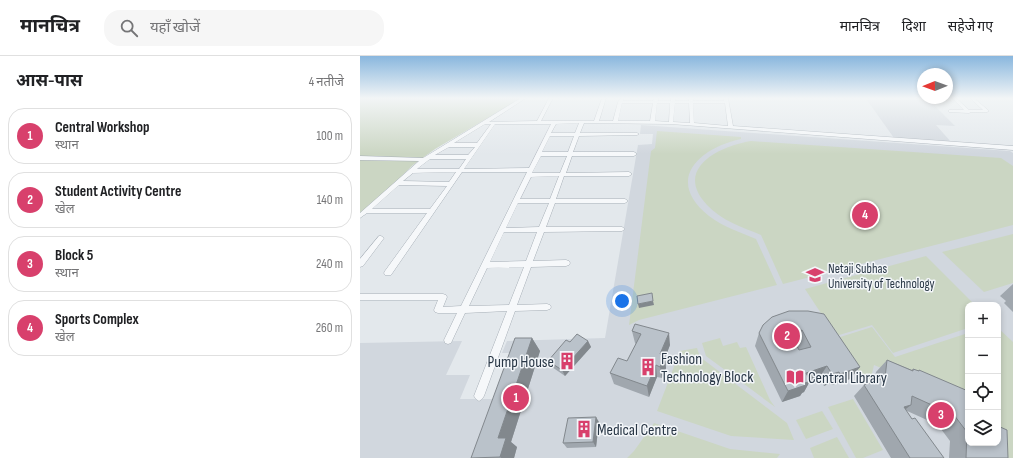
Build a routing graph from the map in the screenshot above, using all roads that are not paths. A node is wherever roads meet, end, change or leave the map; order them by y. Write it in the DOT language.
graph roads {
  1 [pos="493,117"];
  2 [pos="541,117"];
  3 [pos="598,117"];
  4 [pos="616,117"];
  5 [pos="653,117"];
  6 [pos="672,117"];
  7 [pos="692,117"];
  8 [pos="729,117"];
  9 [pos="538,122"];
  10 [pos="554,122"];
  11 [pos="582,122"];
  12 [pos="596,122"];
  13 [pos="615,122"];
  14 [pos="483,123"];
  15 [pos="494,123"];
  16 [pos="652,123"];
  17 [pos="671,124"];
  18 [pos="692,124"];
  19 [pos="731,128"];
  20 [pos="578,134"];
  21 [pos="637,134"];
  22 [pos="548,135"];
  23 [pos="447,145"];
  24 [pos="478,145"];
  25 [pos="1013,148"];
  26 [pos="539,154"];
  27 [pos="571,154"];
  28 [pos="634,154"];
  29 [pos="470,157"];
  30 [pos="360,158"];
  31 [pos="426,158"];
  32 [pos="460,170"];
  33 [pos="411,171"];
  34 [pos="530,172"];
  35 [pos="629,174"];
  36 [pos="563,175"];
  37 [pos="397,183"];
  38 [pos="450,184"];
  39 [pos="516,201"];
  40 [pos="554,201"];
  41 [pos="625,201"];
  42 [pos="366,210"];
  43 [pos="431,211"];
  44 [pos="360,216"];
  45 [pos="622,229"];
  46 [pos="502,230"];
  47 [pos="542,230"];
  48 [pos="381,238"];
  49 [pos="566,263"];
  50 [pos="360,264"];
  51 [pos="529,264"];
  52 [pos="484,265"];
  53 [pos="388,273"];
  54 [pos="363,297"];
  55 [pos="360,306"];
  56 [pos="547,306"];
  57 [pos="512,308"];
  58 [pos="463,309"];
  59 [pos="448,340"];
  60 [pos="479,396"];
  1 -- 14 [label="street"];
  2 -- 9 [label="street"];
  3 -- 12 [label="street"];
  4 -- 13 [label="street"];
  5 -- 16 [label="street"];
  6 -- 17 [label="street"];
  7 -- 18 [label="street"];
  8 -- 19 [label="street"];
  9 -- 10 [label="street"];
  9 -- 15 [label="street"];
  10 -- 11 [label="street"];
  10 -- 22 [label="street"];
  11 -- 12 [label="street"];
  11 -- 20 [label="street"];
  12 -- 13 [label="street"];
  13 -- 16 [label="street"];
  14 -- 15 [label="street"];
  14 -- 23 [label="street"];
  15 -- 24 [label="street"];
  16 -- 17 [label="street"];
  17 -- 18 [label="street"];
  18 -- 19 [label="street"];
  19 -- 25 [label="street"];
  20 -- 21 [label="street"];
  20 -- 22 [label="street"];
  20 -- 27 [label="street"];
  22 -- 26 [label="street"];
  23 -- 24 [label="street"];
  23 -- 31 [label="street"];
  24 -- 29 [label="street"];
  26 -- 27 [label="street"];
  26 -- 34 [label="street"];
  27 -- 28 [label="street"];
  27 -- 36 [label="street"];
  29 -- 31 [label="street"];
  29 -- 32 [label="street"];
  30 -- 31 [label="street"];
  31 -- 33 [label="street"];
  32 -- 33 [label="street"];
  32 -- 34 [label="street"];
  32 -- 38 [label="street"];
  33 -- 37 [label="street"];
  34 -- 36 [label="street"];
  34 -- 39 [label="street"];
  35 -- 36 [label="street"];
  36 -- 40 [label="street"];
  37 -- 38 [label="street"];
  37 -- 42 [label="street"];
  38 -- 43 [label="street"];
  39 -- 40 [label="street"];
  39 -- 46 [label="street"];
  40 -- 41 [label="street"];
  40 -- 47 [label="street"];
  42 -- 43 [label="street"];
  42 -- 44 [label="street"];
  43 -- 53 [label="street"];
  45 -- 47 [label="street"];
  46 -- 47 [label="street"];
  46 -- 52 [label="street"];
  47 -- 51 [label="street"];
  48 -- 50 [label="street"];
  49 -- 51 [label="street"];
  51 -- 52 [label="street"];
  51 -- 57 [label="street"];
  52 -- 58 [label="street"];
  54 -- 55 [label="street"];
  54 -- 58 [label="street"];
  56 -- 57 [label="street"];
  57 -- 58 [label="street"];
  57 -- 60 [label="street"];
  58 -- 59 [label="street"];
}
